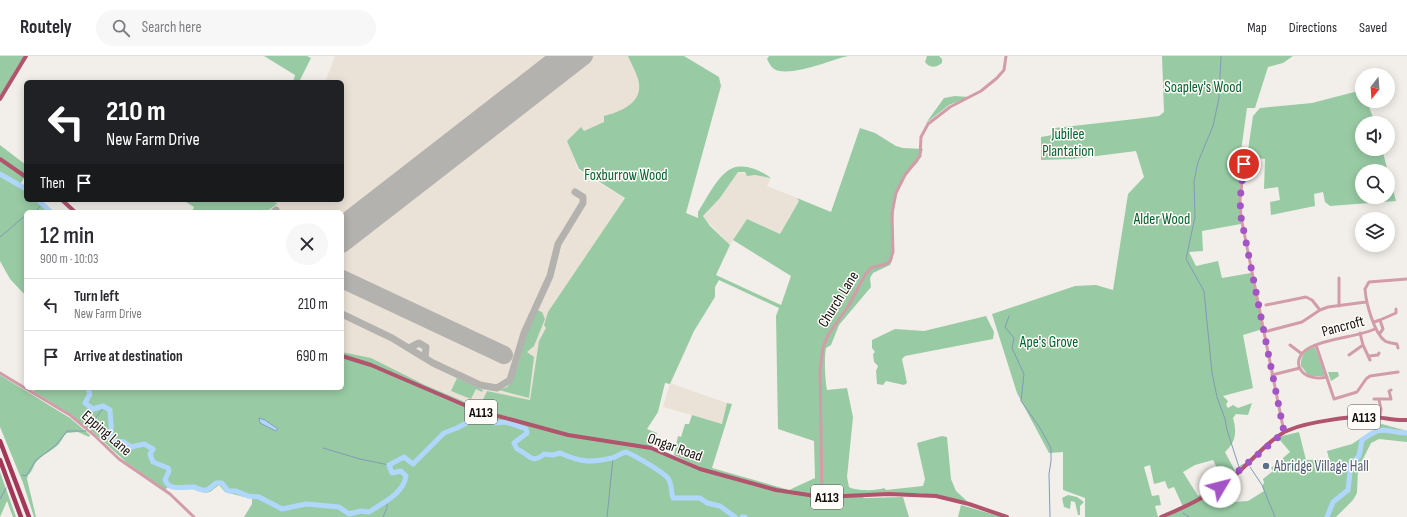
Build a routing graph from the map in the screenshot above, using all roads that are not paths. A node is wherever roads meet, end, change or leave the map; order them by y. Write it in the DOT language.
graph roads {
  1 [pos="26,56"];
  2 [pos="1006,56"];
  3 [pos="0,99"];
  4 [pos="0,159"];
  5 [pos="1244,164"];
  6 [pos="24,175"];
  7 [pos="64,202"];
  8 [pos="73,210"];
  9 [pos="1339,278"];
  10 [pos="1407,279"];
  11 [pos="1366,302"];
  12 [pos="1266,305"];
  13 [pos="1340,306"];
  14 [pos="1396,309"];
  15 [pos="1320,310"];
  16 [pos="1380,320"];
  17 [pos="1374,322"];
  18 [pos="1375,329"];
  19 [pos="1264,332"];
  20 [pos="1360,333"];
  21 [pos="1380,333"];
  22 [pos="1290,345"];
  23 [pos="1316,345"];
  24 [pos="1363,346"];
  25 [pos="1398,348"];
  26 [pos="1380,353"];
  27 [pos="1302,354"];
  28 [pos="1349,355"];
  29 [pos="1369,356"];
  30 [pos="344,357"];
  31 [pos="1370,360"];
  32 [pos="1300,368"];
  33 [pos="1398,372"];
  34 [pos="0,373"];
  35 [pos="1272,375"];
  36 [pos="1327,377"];
  37 [pos="24,387"];
  38 [pos="28,390"];
  39 [pos="1391,390"];
  40 [pos="1374,399"];
  41 [pos="1379,400"];
  42 [pos="1380,418"];
  43 [pos="1407,420"];
  44 [pos="1284,432"];
  45 [pos="0,441"];
  46 [pos="0,460"];
  47 [pos="822,497"];
  48 [pos="21,517"];
  49 [pos="29,517"];
  50 [pos="194,517"];
  51 [pos="1008,517"];
  52 [pos="1161,517"];
  1 -- 3 [label="main road"];
  2 -- 47 [label="street, Church Lane"];
  4 -- 6 [label="main road"];
  5 -- 19 [label="street"];
  7 -- 8 [label="main road"];
  9 -- 13 [label="street"];
  10 -- 11 [label="street"];
  11 -- 13 [label="street"];
  11 -- 17 [label="street"];
  12 -- 15 [label="street"];
  13 -- 15 [label="street"];
  14 -- 16 [label="street"];
  15 -- 19 [label="street"];
  16 -- 17 [label="street"];
  16 -- 21 [label="street"];
  17 -- 18 [label="street"];
  18 -- 20 [label="street, Pancroft"];
  18 -- 21 [label="street"];
  19 -- 35 [label="street"];
  20 -- 23 [label="street, Pancroft"];
  20 -- 24 [label="street"];
  21 -- 25 [label="street"];
  22 -- 27 [label="street"];
  23 -- 27 [label="street, Pancroft"];
  23 -- 36 [label="street, Pancroft"];
  24 -- 28 [label="street"];
  24 -- 29 [label="street"];
  26 -- 29 [label="street"];
  27 -- 32 [label="street"];
  29 -- 31 [label="street"];
  30 -- 47 [label="main road, Ongar Road / A113"];
  32 -- 35 [label="street"];
  32 -- 36 [label="street"];
  33 -- 36 [label="street, Pancroft"];
  34 -- 37 [label="street, Epping Lane"];
  35 -- 44 [label="street"];
  38 -- 50 [label="street, Epping Lane"];
  39 -- 41 [label="street"];
  40 -- 41 [label="street"];
  41 -- 42 [label="street"];
  42 -- 43 [label="main road, A113"];
  42 -- 44 [label="main road, A113"];
  44 -- 52 [label="main road, A113"];
  45 -- 49 [label="highway"];
  46 -- 48 [label="highway"];
  47 -- 51 [label="main road, Ongar Road / A113"];
}
